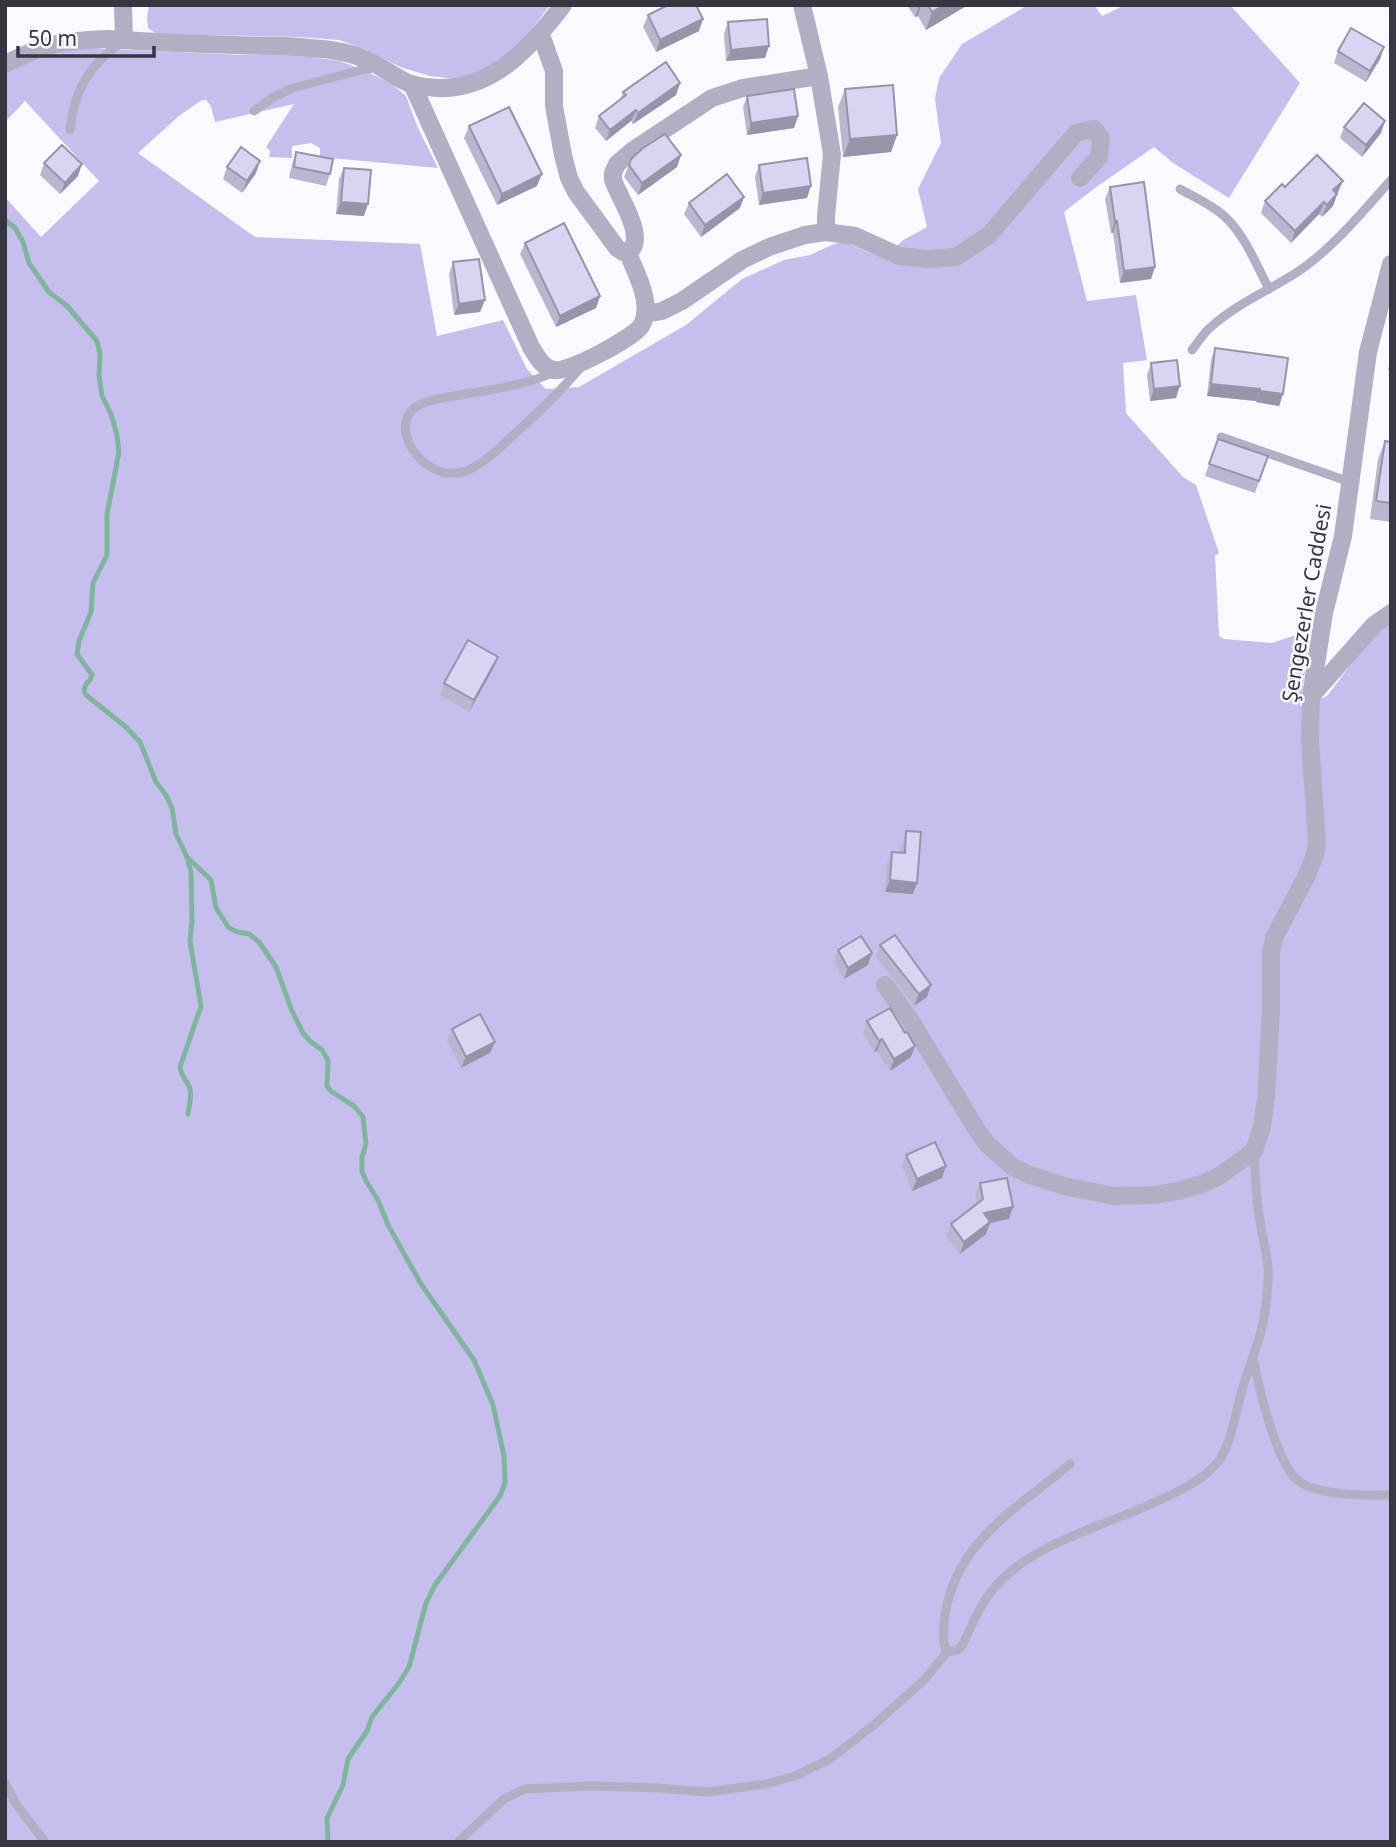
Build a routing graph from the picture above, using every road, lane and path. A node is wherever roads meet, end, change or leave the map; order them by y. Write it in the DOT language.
graph roads {
  1 [pos="123,5"];
  2 [pos="563,5"];
  3 [pos="802,5"];
  4 [pos="541,35"];
  5 [pos="124,40"];
  6 [pos="5,64"];
  7 [pos="383,68"];
  8 [pos="820,76"];
  9 [pos="412,84"];
  10 [pos="254,111"];
  11 [pos="70,130"];
  12 [pos="1080,178"];
  13 [pos="1391,180"];
  14 [pos="1180,189"];
  15 [pos="827,232"];
  16 [pos="628,253"];
  17 [pos="1391,264"];
  18 [pos="1269,289"];
  19 [pos="646,314"];
  20 [pos="1192,350"];
  21 [pos="586,361"];
  22 [pos="555,371"];
  23 [pos="1221,438"];
  24 [pos="1350,482"];
  25 [pos="1391,613"];
  26 [pos="1311,696"];
  27 [pos="885,985"];
  28 [pos="1254,1151"];
  29 [pos="1253,1356"];
  30 [pos="1070,1464"];
  31 [pos="1391,1495"];
  32 [pos="947,1652"];
  33 [pos="5,1783"];
  34 [pos="45,1842"];
  35 [pos="458,1842"];
  1 -- 5 [label="street"];
  2 -- 4 [label="street"];
  3 -- 8 [label="street"];
  4 -- 9 [label="street"];
  4 -- 16 [label="street"];
  5 -- 6 [label="street"];
  5 -- 7 [label="street"];
  5 -- 11 [label="lane"];
  7 -- 9 [label="street"];
  7 -- 10 [label="lane"];
  8 -- 15 [label="street"];
  8 -- 16 [label="street"];
  9 -- 22 [label="street"];
  12 -- 15 [label="street"];
  13 -- 18 [label="lane"];
  14 -- 18 [label="lane"];
  15 -- 19 [label="street"];
  16 -- 19 [label="street"];
  17 -- 24 [label="street, Şengezerler Caddesi"];
  18 -- 20 [label="lane"];
  19 -- 21 [label="street"];
  21 -- 22 [label="street"];
  21 -- 22 [label="lane"];
  23 -- 24 [label="lane"];
  24 -- 26 [label="street, Şengezerler Caddesi"];
  25 -- 26 [label="street"];
  26 -- 28 [label="street, Şengezerler Caddesi"];
  27 -- 28 [label="street"];
  28 -- 29 [label="lane"];
  29 -- 31 [label="lane"];
  29 -- 32 [label="lane"];
  30 -- 32 [label="lane"];
  32 -- 35 [label="lane"];
  33 -- 34 [label="lane"];
}
